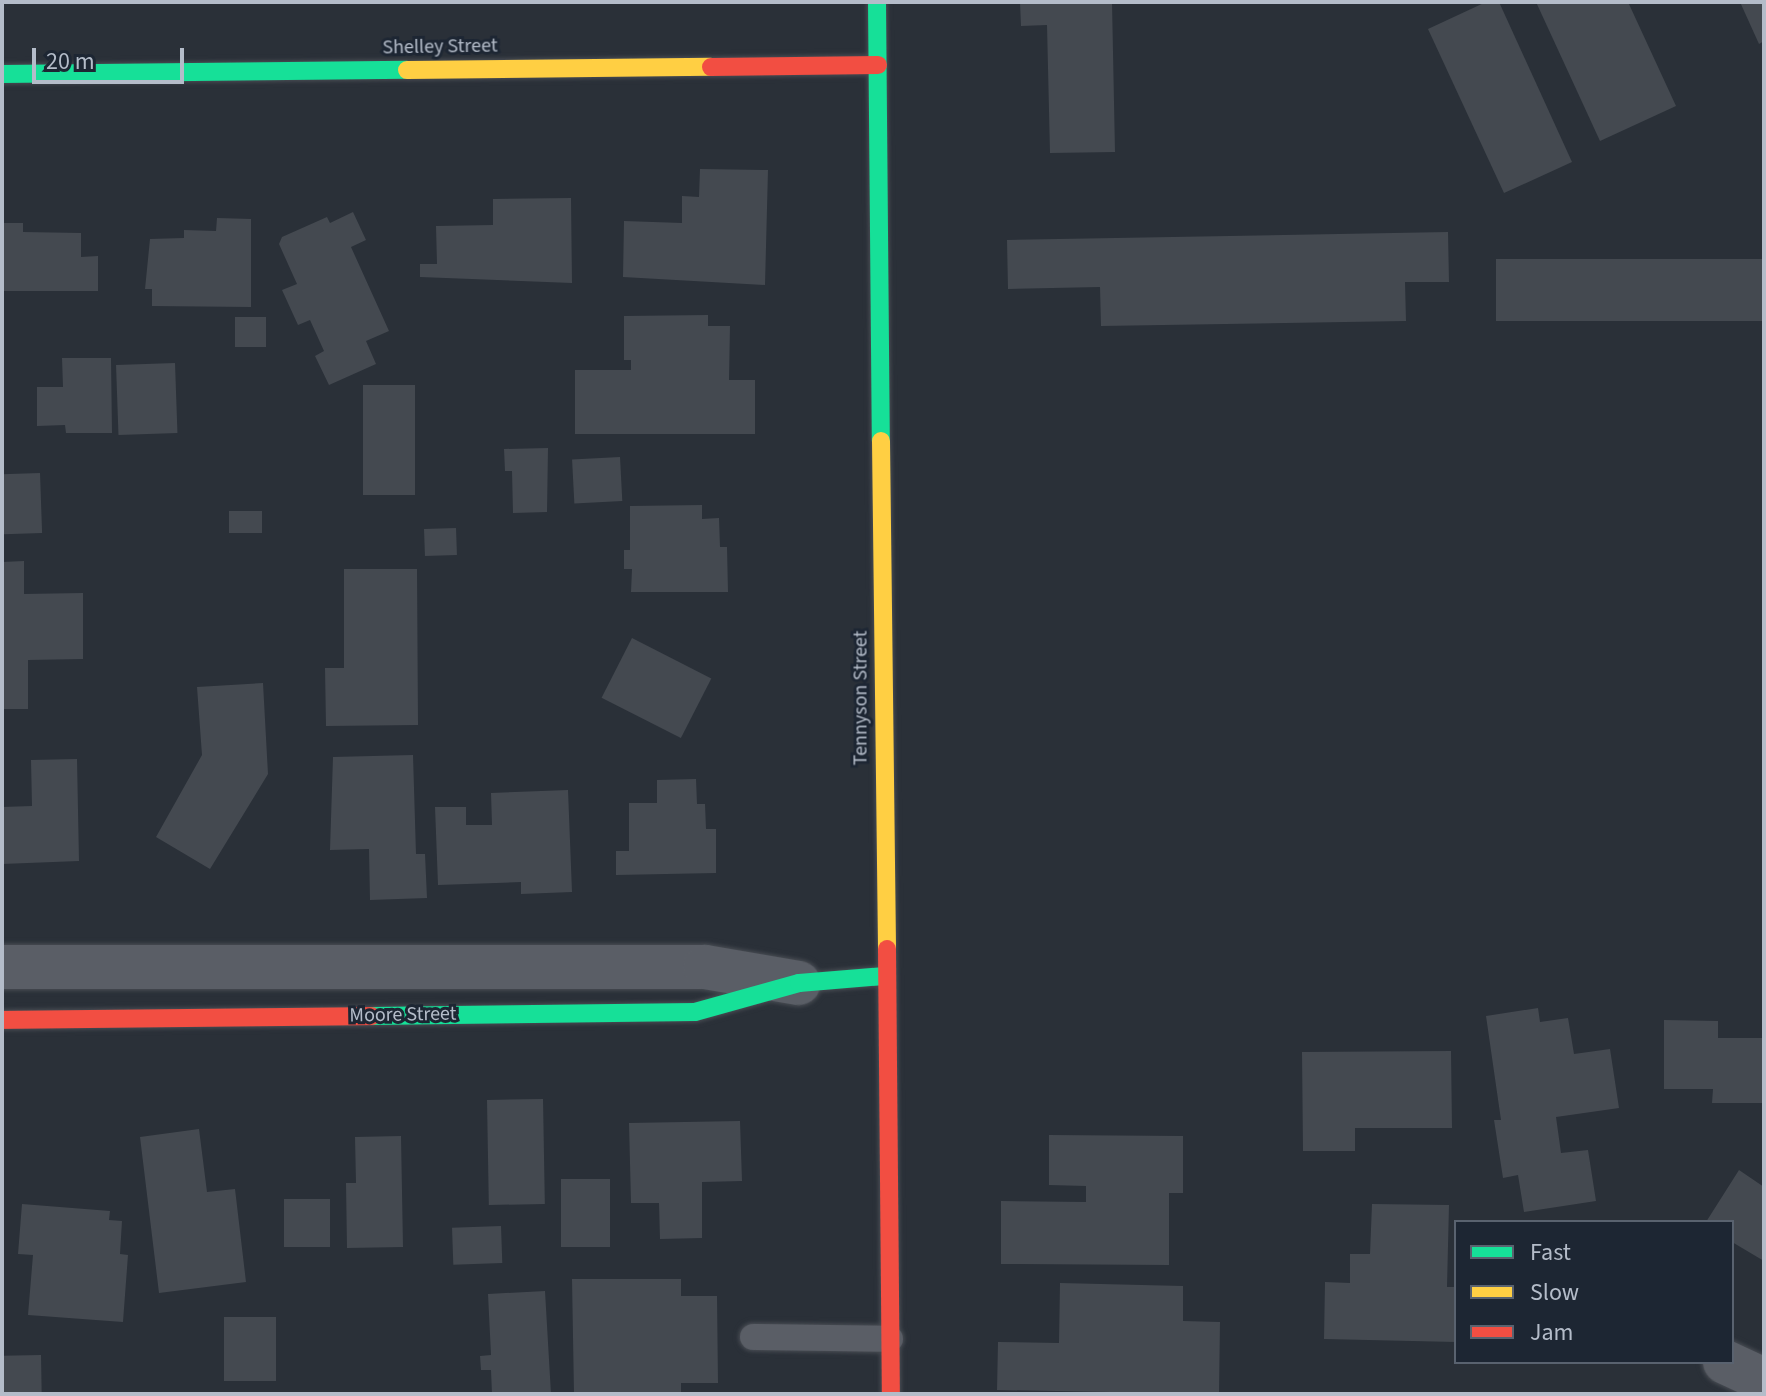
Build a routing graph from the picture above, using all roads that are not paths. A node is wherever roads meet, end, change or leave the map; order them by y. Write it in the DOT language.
graph roads {
  1 [pos="877,2"];
  2 [pos="878,65"];
  3 [pos="2,74"];
  4 [pos="2,967"];
  5 [pos="885,976"];
  6 [pos="799,983"];
  7 [pos="2,1020"];
  8 [pos="753,1337"];
  9 [pos="890,1339"];
  10 [pos="1729,1364"];
  11 [pos="1764,1380"];
  12 [pos="891,1394"];
  1 -- 2 [label="street, Tennyson Street"];
  2 -- 3 [label="street, Shelley Street"];
  2 -- 5 [label="street, Tennyson Street"];
  4 -- 6 [label="street, Moore Street"];
  5 -- 6 [label="street, Moore Street"];
  5 -- 9 [label="street, Tennyson Street"];
  6 -- 7 [label="street, Moore Street"];
  8 -- 9 [label="lane"];
  9 -- 12 [label="street, Tennyson Street"];
  10 -- 11 [label="street"];
}
